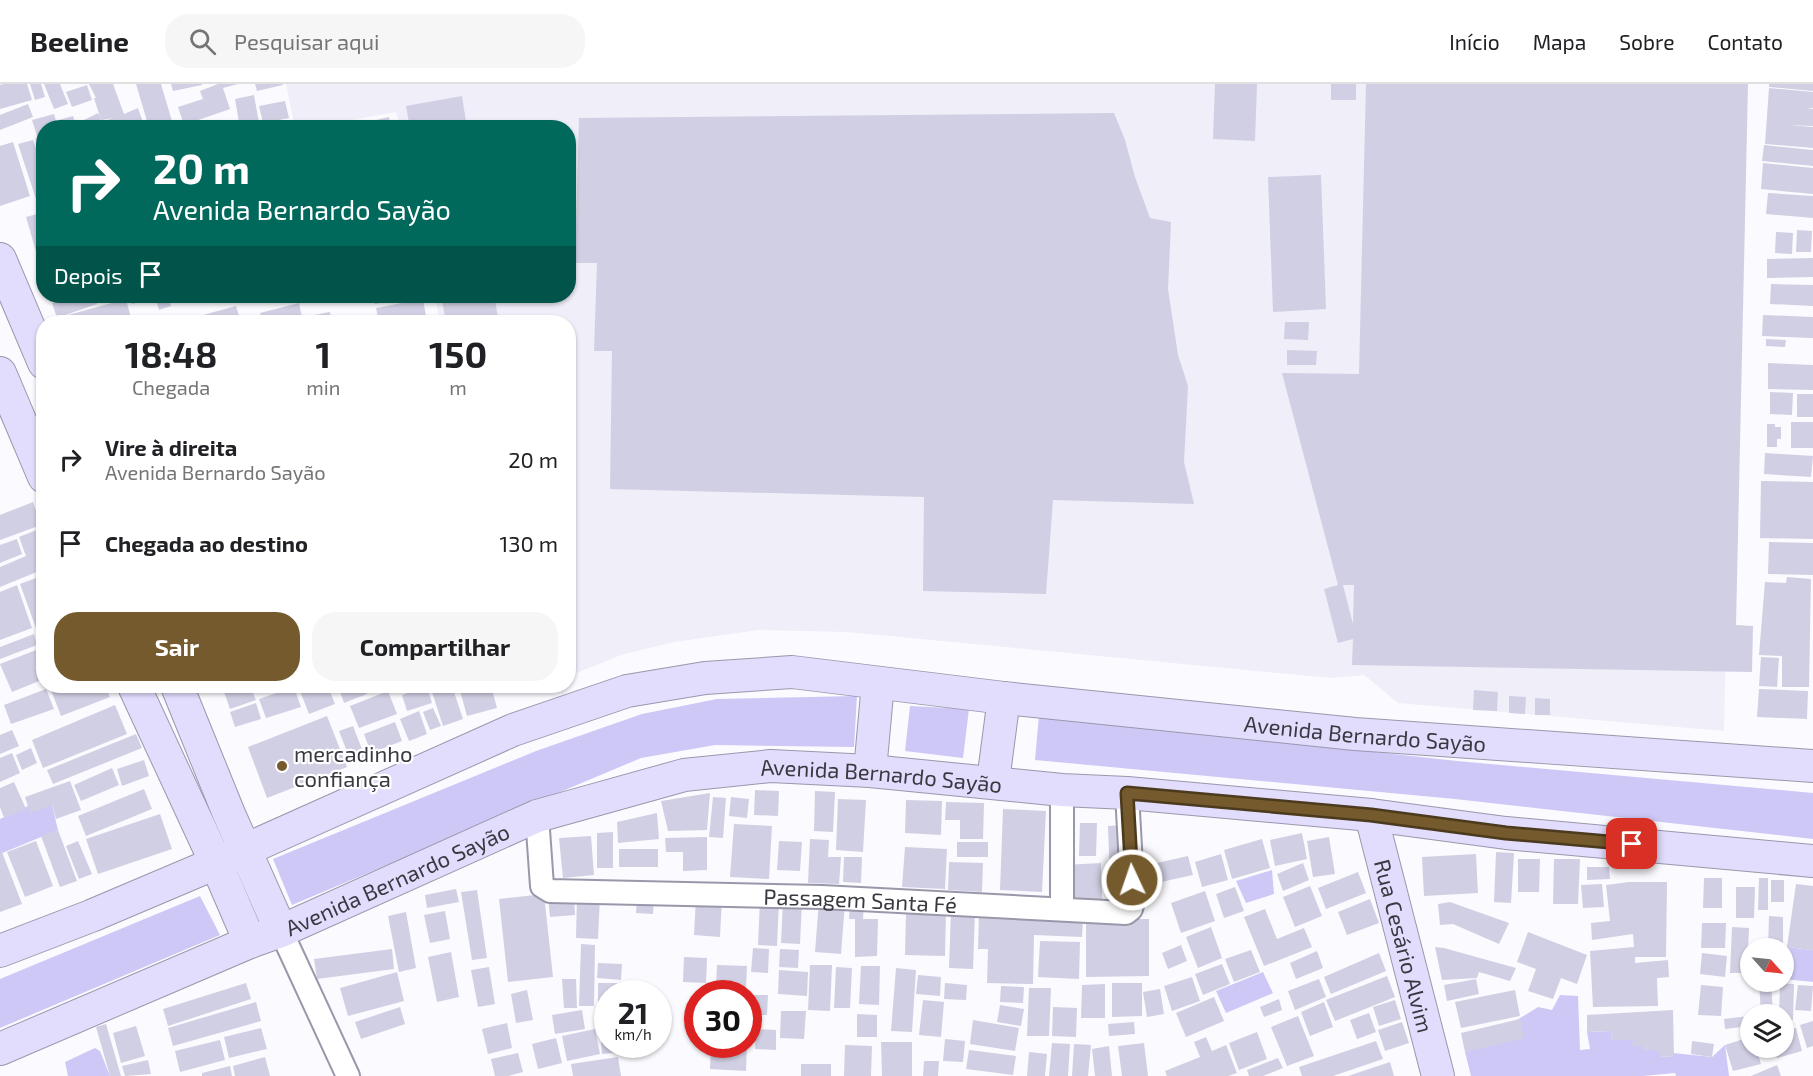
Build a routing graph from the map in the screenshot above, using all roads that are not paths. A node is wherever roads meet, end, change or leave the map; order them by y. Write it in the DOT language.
graph roads {
  1 [pos="0,259"];
  2 [pos="36,344"];
  3 [pos="0,373"];
  4 [pos="36,458"];
  5 [pos="878,683"];
  6 [pos="137,693"];
  7 [pos="180,693"];
  8 [pos="1004,698"];
  9 [pos="1813,766"];
  10 [pos="870,771"];
  11 [pos="993,782"];
  12 [pos="1062,789"];
  13 [pos="1127,793"];
  14 [pos="1371,815"];
  15 [pos="537,816"];
  16 [pos="245,849"];
  17 [pos="1813,861"];
  18 [pos="216,862"];
  19 [pos="1062,898"];
  20 [pos="281,931"];
  21 [pos="250,942"];
  22 [pos="0,951"];
  23 [pos="0,1049"];
  24 [pos="348,1076"];
  25 [pos="1438,1076"];
  1 -- 2 [label="street"];
  3 -- 4 [label="street"];
  5 -- 8 [label="street, Avenida Bernardo Sayão"];
  5 -- 10 [label="street"];
  5 -- 16 [label="street, Avenida Bernardo Sayão"];
  6 -- 18 [label="street"];
  7 -- 16 [label="street"];
  8 -- 9 [label="street, Avenida Bernardo Sayão"];
  8 -- 11 [label="street"];
  10 -- 11 [label="street, Avenida Bernardo Sayão"];
  10 -- 15 [label="street, Avenida Bernardo Sayão"];
  11 -- 12 [label="street, Avenida Bernardo Sayão"];
  12 -- 13 [label="street, Avenida Bernardo Sayão"];
  12 -- 19 [label="street"];
  13 -- 14 [label="street, Avenida Bernardo Sayão"];
  13 -- 15 [label="street, Passagem Santa Fé"];
  14 -- 17 [label="street, Avenida Bernardo Sayão"];
  14 -- 25 [label="street, Rua Cesário Alvim"];
  15 -- 20 [label="street, Avenida Bernardo Sayão"];
  16 -- 18 [label="street, Avenida Bernardo Sayão"];
  16 -- 20 [label="street"];
  18 -- 21 [label="street"];
  18 -- 22 [label="street, Avenida Bernardo Sayão"];
  20 -- 21 [label="street, Avenida Bernardo Sayão"];
  20 -- 24 [label="street"];
  21 -- 23 [label="street, Avenida Bernardo Sayão"];
}
